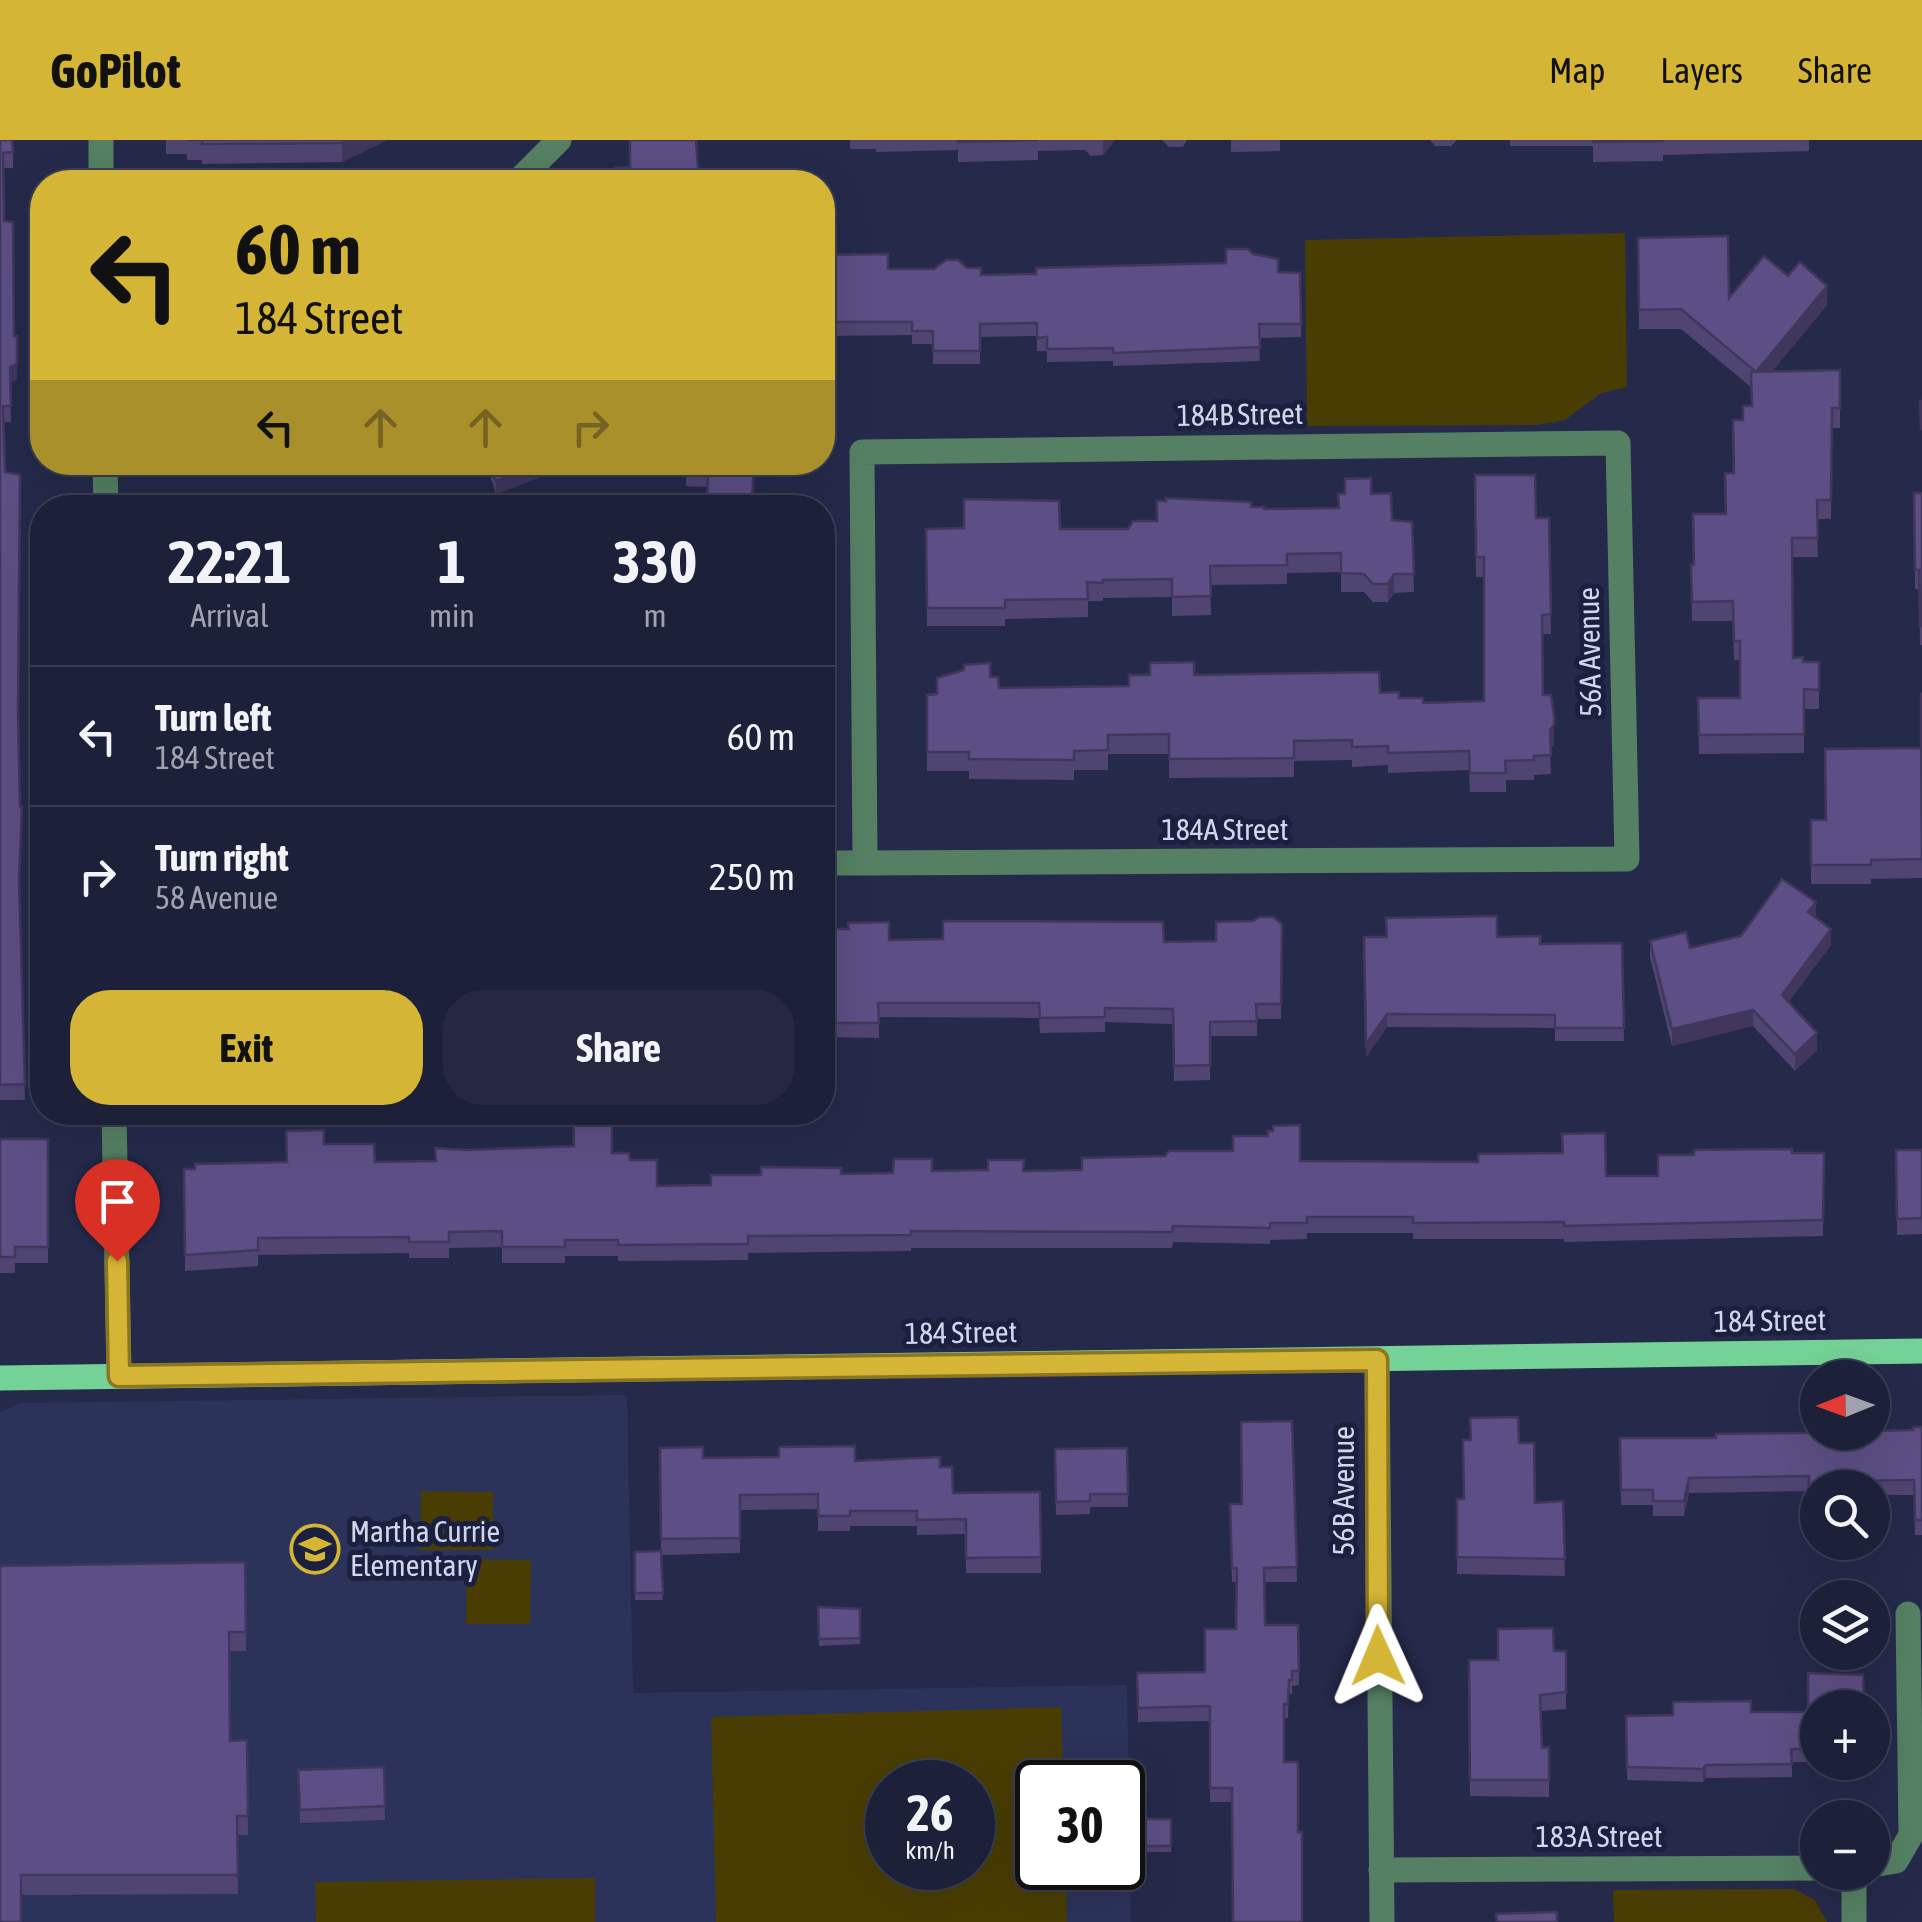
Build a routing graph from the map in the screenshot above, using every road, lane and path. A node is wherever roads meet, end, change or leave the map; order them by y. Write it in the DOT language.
graph roads {
  1 [pos="101,140"];
  2 [pos="559,140"];
  3 [pos="102,170"];
  4 [pos="529,170"];
  5 [pos="1618,443"];
  6 [pos="1627,859"];
  7 [pos="835,863"];
  8 [pos="865,864"];
  9 [pos="114,1125"];
  10 [pos="1922,1351"];
  11 [pos="1377,1360"];
  12 [pos="119,1376"];
  13 [pos="0,1378"];
  14 [pos="1908,1614"];
  15 [pos="1890,1862"];
  16 [pos="1800,1868"];
  17 [pos="1381,1870"];
  18 [pos="1854,1890"];
  19 [pos="1382,1922"];
  20 [pos="1854,1922"];
  1 -- 3 [label="street"];
  2 -- 4 [label="street"];
  5 -- 6 [label="street, 56A Avenue"];
  5 -- 8 [label="street, 184B Street"];
  6 -- 8 [label="street, 184A Street"];
  7 -- 8 [label="street, 184A Street"];
  9 -- 12 [label="street"];
  10 -- 11 [label="main road, 184 Street"];
  11 -- 12 [label="main road, 184 Street"];
  11 -- 17 [label="street, 56B Avenue"];
  12 -- 13 [label="main road, 184 Street"];
  14 -- 15 [label="street"];
  16 -- 17 [label="street, 183A Street"];
  17 -- 19 [label="street, 56B Avenue"];
  18 -- 20 [label="street"];
}
